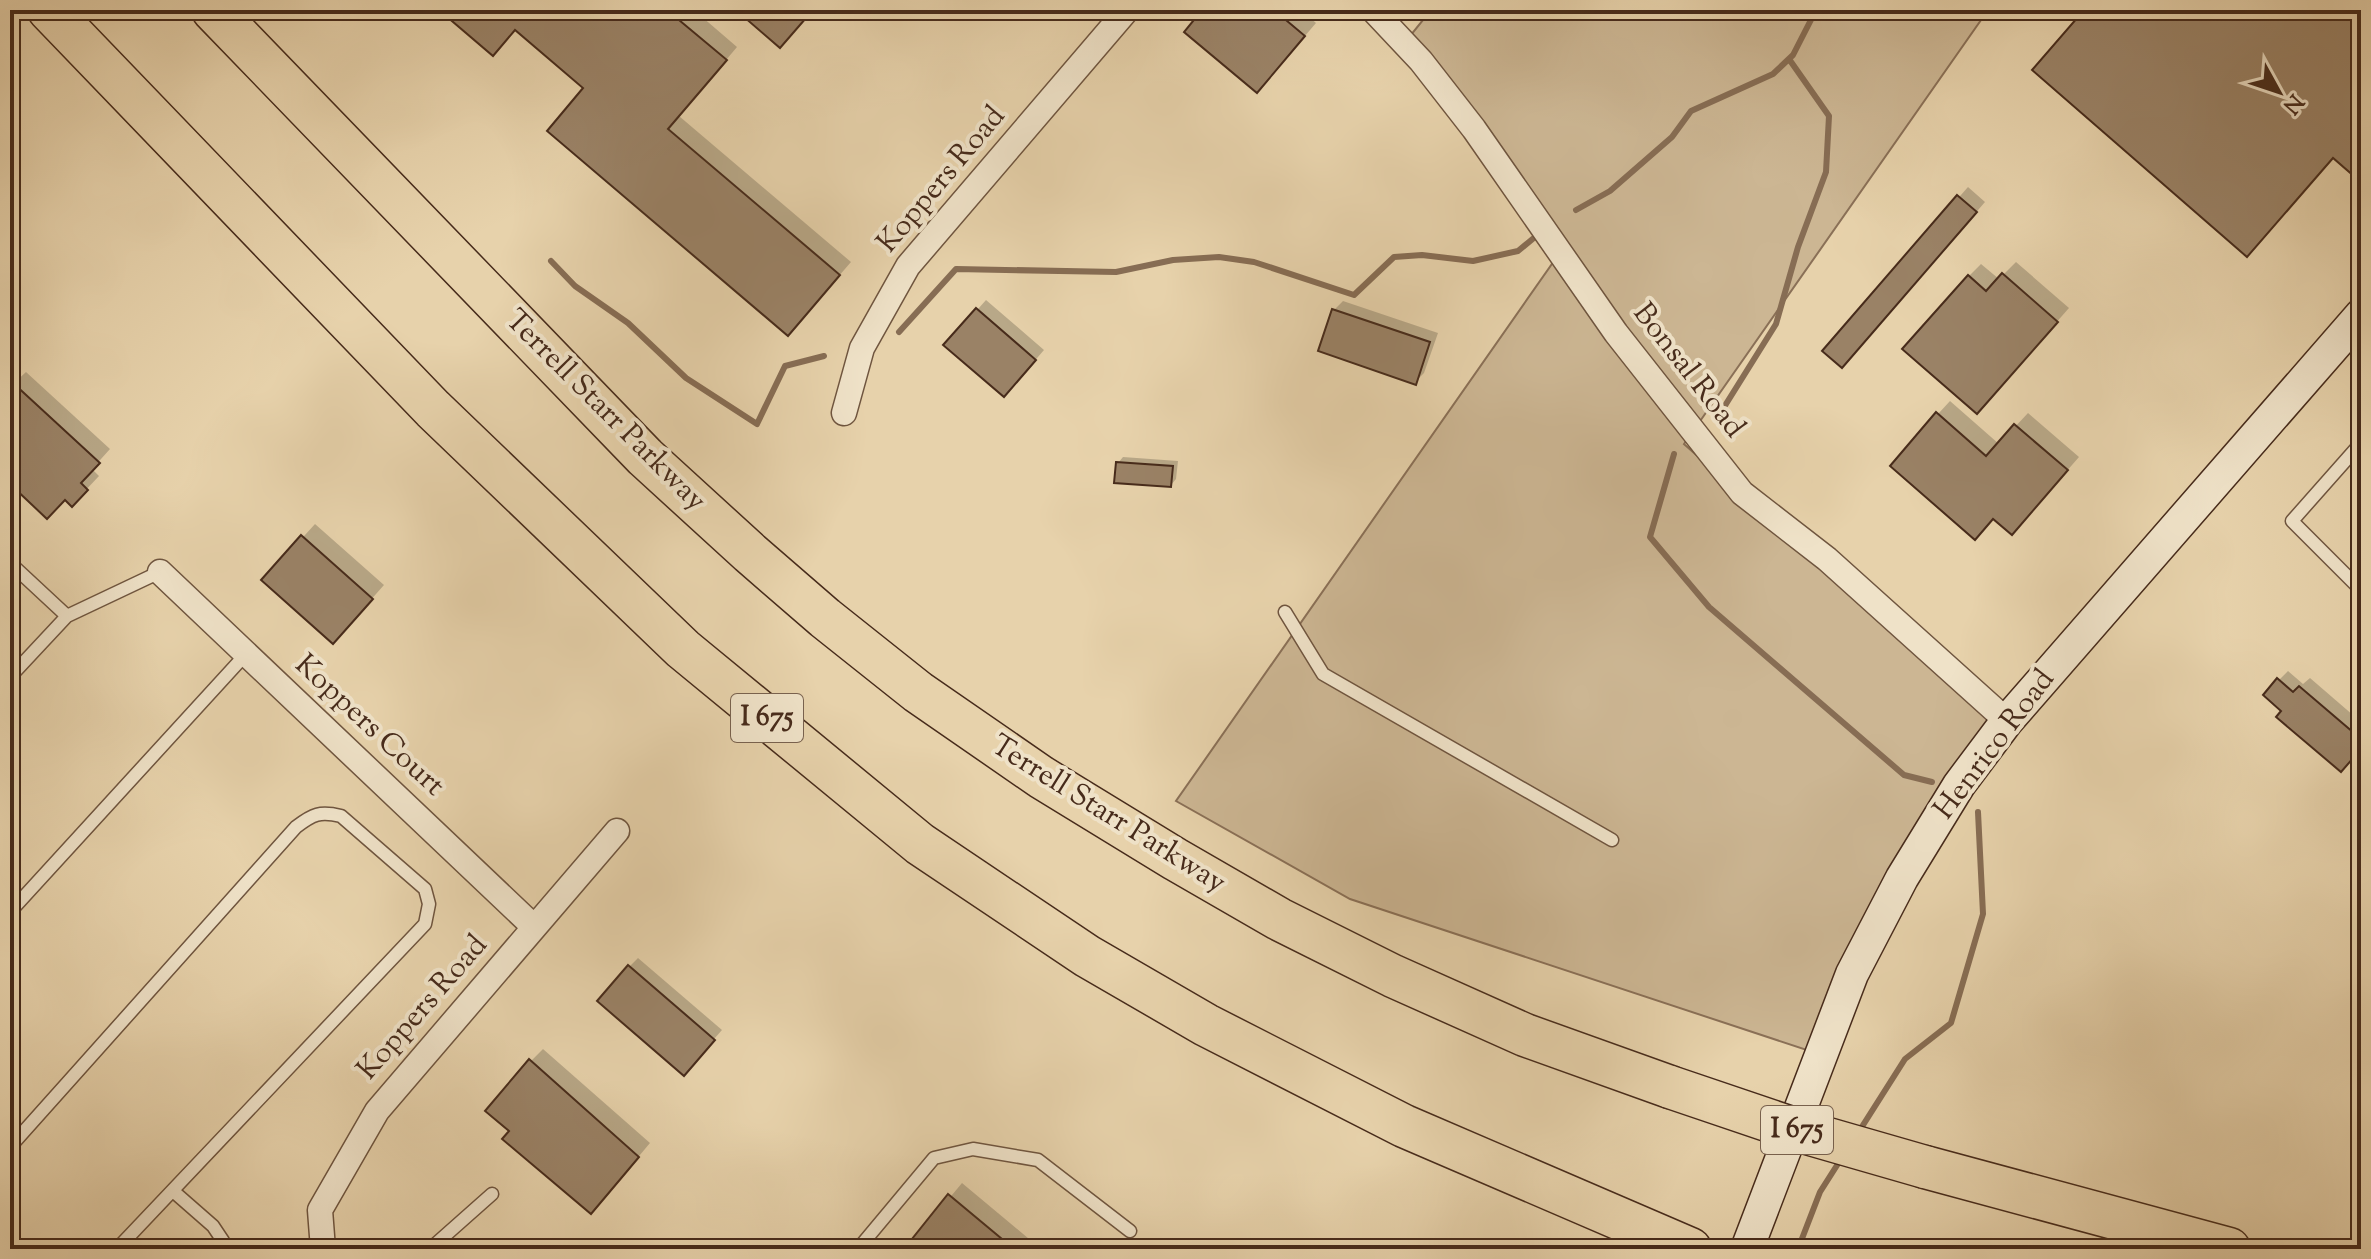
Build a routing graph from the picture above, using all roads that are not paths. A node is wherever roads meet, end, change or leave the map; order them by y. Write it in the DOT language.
graph roads {
  1 [pos="49,10"];
  2 [pos="213,10"];
  3 [pos="1127,10"];
  4 [pos="1373,10"];
  5 [pos="2355,326"];
  6 [pos="844,413"];
  7 [pos="2361,443"];
  8 [pos="10,563"];
  9 [pos="160,572"];
  10 [pos="2361,590"];
  11 [pos="1285,612"];
  12 [pos="67,616"];
  13 [pos="246,654"];
  14 [pos="10,677"];
  15 [pos="2007,721"];
  16 [pos="617,831"];
  17 [pos="1612,840"];
  18 [pos="10,912"];
  19 [pos="534,927"];
  20 [pos="10,1147"];
  21 [pos="173,1191"];
  22 [pos="492,1194"];
  23 [pos="1130,1231"];
  24 [pos="10,1244"];
  25 [pos="16,1249"];
  26 [pos="117,1249"];
  27 [pos="216,1249"];
  28 [pos="323,1249"];
  29 [pos="430,1249"];
  30 [pos="858,1249"];
  31 [pos="1690,1249"];
  32 [pos="1747,1249"];
  33 [pos="2229,1249"];
  1 -- 31 [label="highway, I 675"];
  2 -- 33 [label="highway, Terrell Starr Parkway / I 675, bridge"];
  3 -- 6 [label="street, Koppers Road"];
  4 -- 15 [label="street, Bonsal Road"];
  5 -- 15 [label="street, Henrico Road"];
  7 -- 10 [label="lane"];
  8 -- 12 [label="lane"];
  9 -- 12 [label="lane"];
  9 -- 13 [label="street, Koppers Court"];
  11 -- 17 [label="lane"];
  12 -- 14 [label="lane"];
  13 -- 18 [label="lane"];
  13 -- 19 [label="street, Koppers Court"];
  15 -- 32 [label="street, Henrico Road"];
  16 -- 19 [label="street, Koppers Road"];
  19 -- 28 [label="street, Koppers Road"];
  20 -- 21 [label="lane"];
  21 -- 26 [label="lane"];
  21 -- 27 [label="lane"];
  22 -- 29 [label="lane"];
  23 -- 30 [label="lane"];
  24 -- 25 [label="lane"];
}
